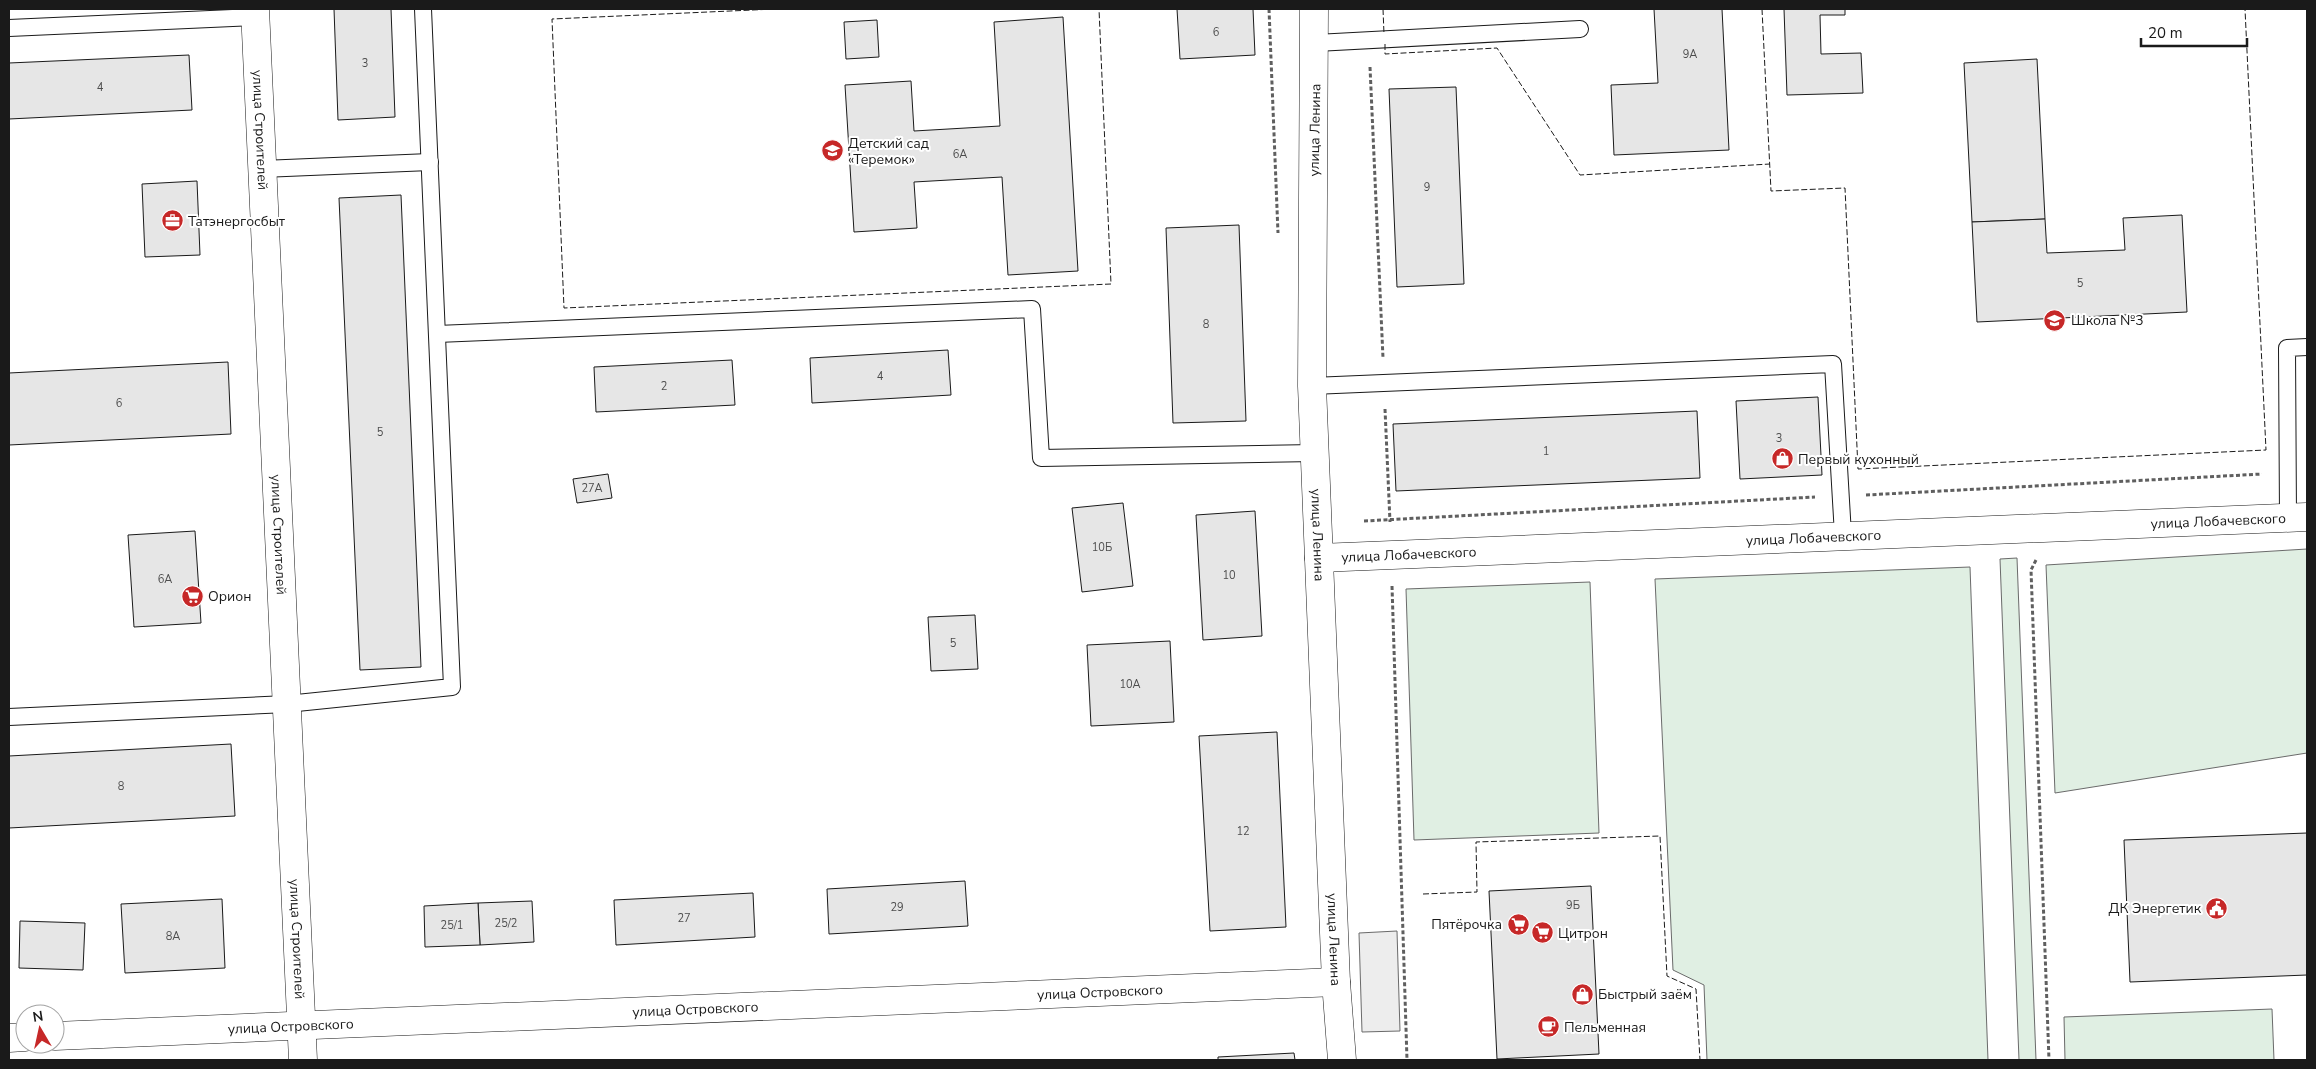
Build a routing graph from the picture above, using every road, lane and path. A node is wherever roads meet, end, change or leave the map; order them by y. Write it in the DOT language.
graph roads {
  1 [pos="423,9"];
  2 [pos="1314,9"];
  3 [pos="255,13"];
  4 [pos="78,17"];
  5 [pos="9,28"];
  6 [pos="1580,29"];
  7 [pos="1369,40"];
  8 [pos="1316,42"];
  9 [pos="430,162"];
  10 [pos="262,169"];
  11 [pos="437,334"];
  12 [pos="2307,347"];
  13 [pos="1384,381"];
  14 [pos="1312,386"];
  15 [pos="1315,453"];
  16 [pos="2288,472"];
  17 [pos="1840,496"];
  18 [pos="2298,517"];
  19 [pos="1390,520"];
  20 [pos="1317,524"];
  21 [pos="1842,535"];
  22 [pos="1391,554"];
  23 [pos="1319,558"];
  24 [pos="2031,570"];
  25 [pos="287,704"];
  26 [pos="9,717"];
  27 [pos="1336,982"];
  28 [pos="301,1025"];
  29 [pos="65,1036"];
  30 [pos="303,1060"];
  31 [pos="1342,1060"];
  32 [pos="1407,1060"];
  33 [pos="2049,1060"];
  1 -- 9 [label="lane"];
  2 -- 8 [label="street, улица Ленина"];
  3 -- 4 [label="lane"];
  3 -- 10 [label="street, улица Строителей"];
  4 -- 5 [label="lane"];
  6 -- 7 [label="lane"];
  7 -- 8 [label="lane"];
  7 -- 13 [label="path"];
  8 -- 14 [label="street, улица Ленина"];
  9 -- 10 [label="lane"];
  9 -- 11 [label="lane"];
  10 -- 25 [label="street, улица Строителей"];
  11 -- 15 [label="lane"];
  11 -- 25 [label="lane"];
  12 -- 16 [label="lane"];
  13 -- 14 [label="lane"];
  13 -- 17 [label="lane"];
  13 -- 19 [label="path"];
  14 -- 15 [label="street, улица Ленина"];
  15 -- 20 [label="street, улица Ленина"];
  16 -- 17 [label="path"];
  16 -- 18 [label="lane"];
  17 -- 19 [label="path"];
  17 -- 21 [label="lane"];
  18 -- 21 [label="street, улица Лобачевского"];
  19 -- 20 [label="path"];
  19 -- 22 [label="path"];
  20 -- 23 [label="street, улица Ленина"];
  21 -- 22 [label="street, улица Лобачевского"];
  22 -- 23 [label="street, улица Лобачевского"];
  22 -- 32 [label="path"];
  23 -- 27 [label="street, улица Ленина"];
  24 -- 33 [label="path"];
  25 -- 26 [label="lane"];
  25 -- 28 [label="street, улица Строителей"];
  27 -- 28 [label="street, улица Островского"];
  27 -- 31 [label="street, улица Ленина"];
  28 -- 29 [label="street, улица Островского"];
  28 -- 30 [label="street, улица Строителей"];
}
